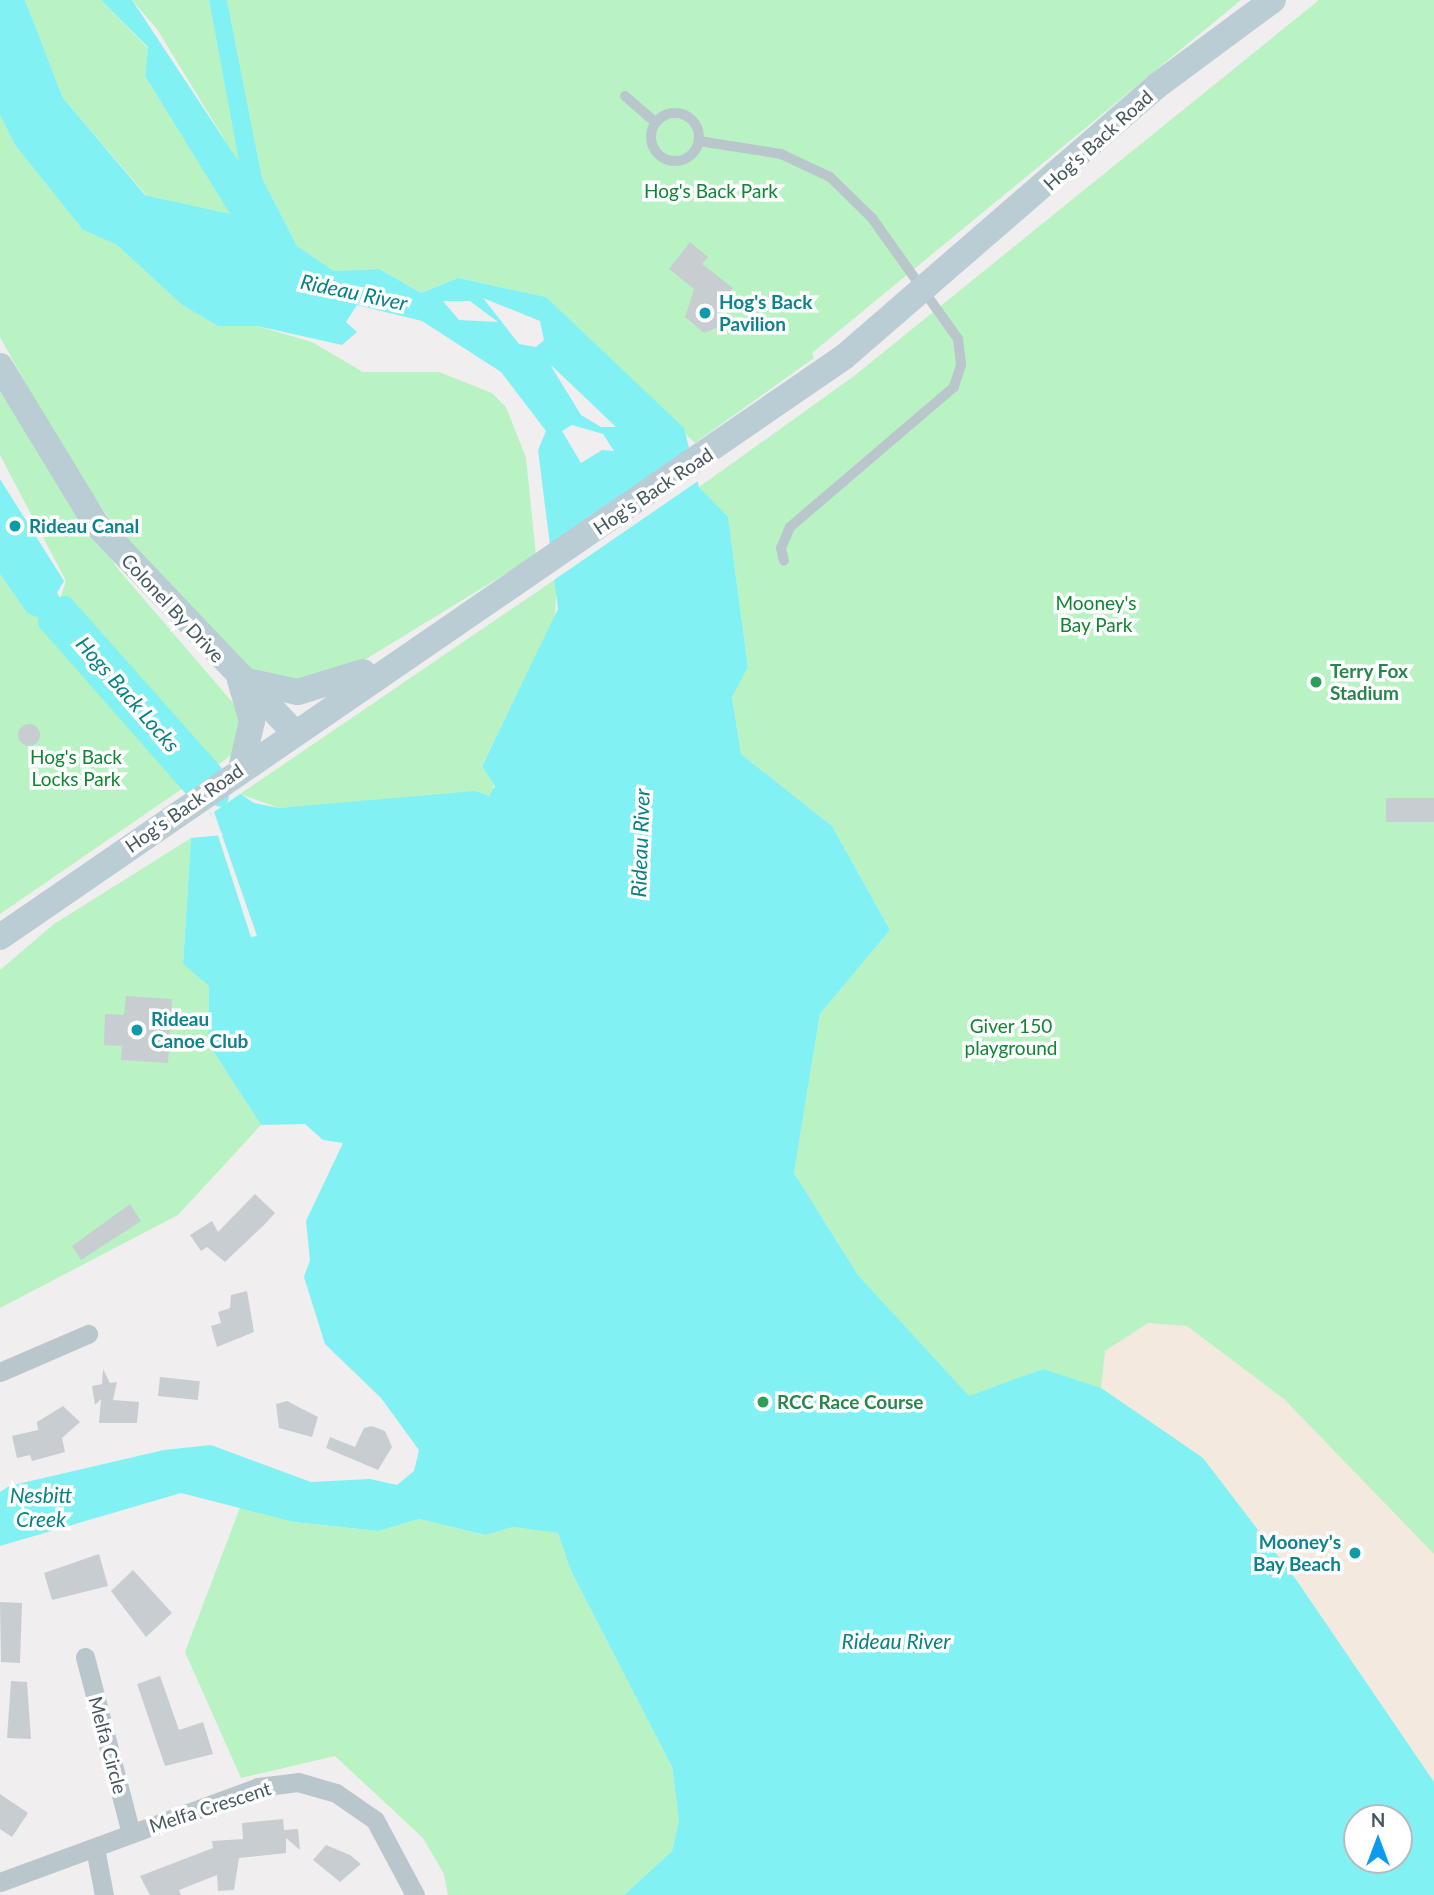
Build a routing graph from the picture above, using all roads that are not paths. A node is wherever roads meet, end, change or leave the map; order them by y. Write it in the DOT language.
graph roads {
  1 [pos="1273,0"];
  2 [pos="625,96"];
  3 [pos="655,122"];
  4 [pos="699,141"];
  5 [pos="927,292"];
  6 [pos="0,366"];
  7 [pos="784,561"];
  8 [pos="426,644"];
  9 [pos="240,679"];
  10 [pos="293,732"];
  11 [pos="240,769"];
  12 [pos="0,937"];
  13 [pos="88,1334"];
  14 [pos="0,1372"];
  15 [pos="85,1657"];
  16 [pos="131,1833"];
  17 [pos="96,1848"];
  18 [pos="0,1882"];
  19 [pos="104,1895"];
  20 [pos="415,1895"];
  1 -- 5 [label="main road, Hog's Back Road"];
  2 -- 3 [label="lane"];
  3 -- 4 [label="lane"];
  3 -- 4 [label="lane"];
  4 -- 5 [label="lane"];
  5 -- 7 [label="lane"];
  5 -- 8 [label="main road, Hog's Back Road"];
  6 -- 9 [label="main road, Colonel By Drive"];
  8 -- 9 [label="main road"];
  8 -- 10 [label="main road, Hog's Back Road"];
  9 -- 10 [label="main road, Colonel By Drive"];
  9 -- 11 [label="main road"];
  10 -- 11 [label="main road, Hog's Back Road"];
  11 -- 12 [label="main road, Hog's Back Road"];
  13 -- 14 [label="street"];
  15 -- 16 [label="street, Melfa Circle"];
  16 -- 17 [label="street, Melfa Crescent"];
  16 -- 20 [label="street, Melfa Crescent"];
  17 -- 18 [label="street, Melfa Crescent"];
  17 -- 19 [label="street"];
}
